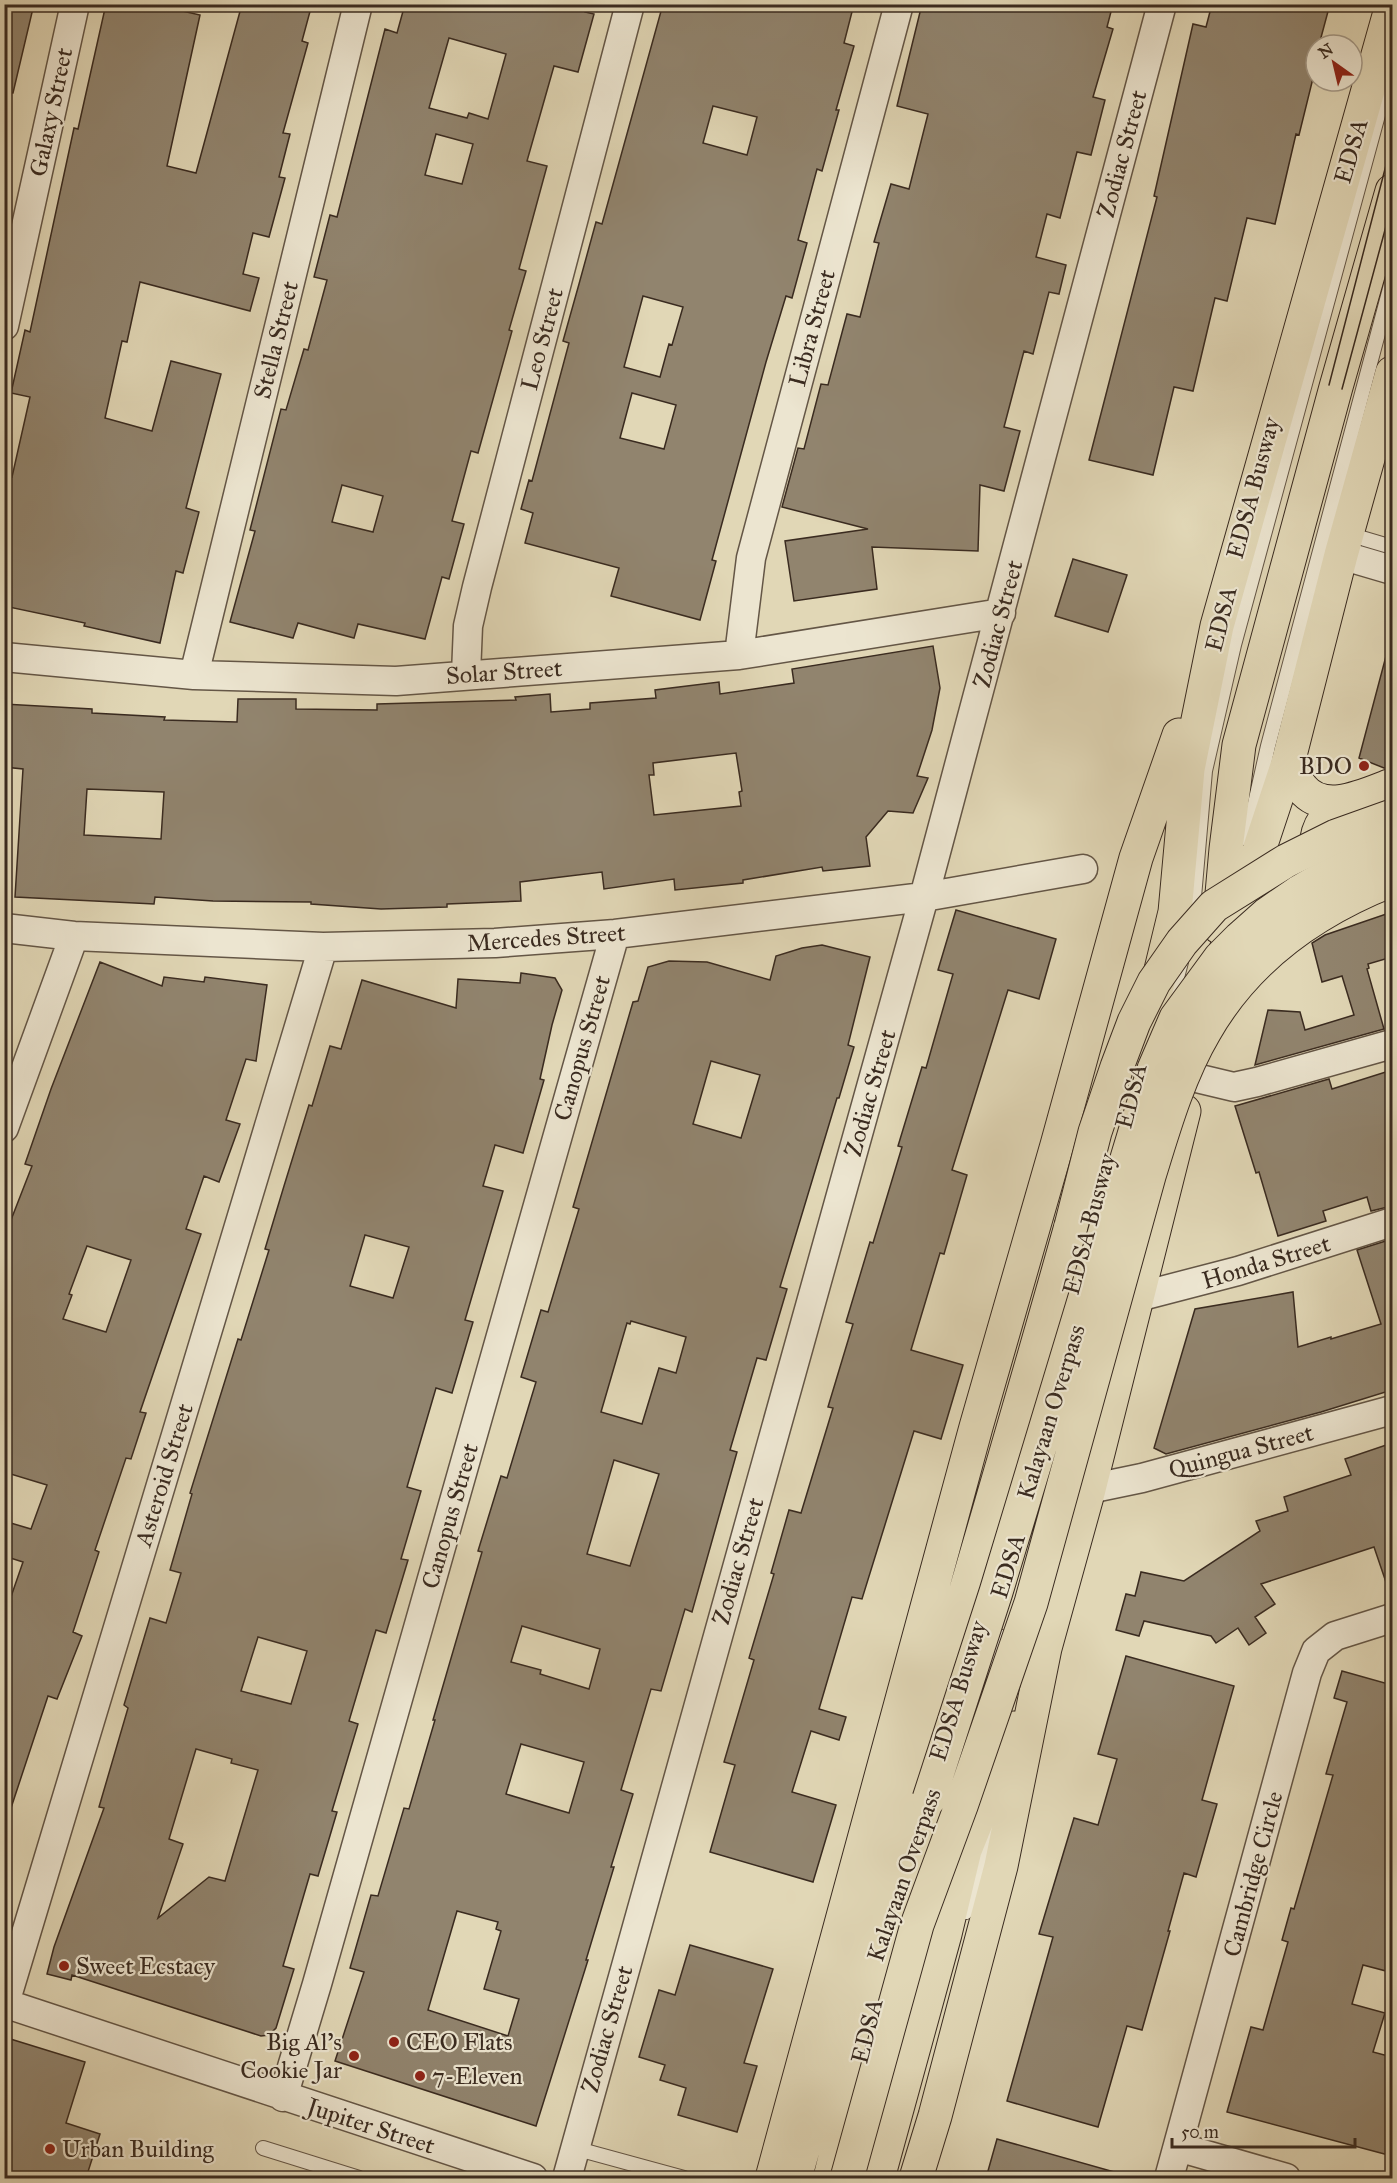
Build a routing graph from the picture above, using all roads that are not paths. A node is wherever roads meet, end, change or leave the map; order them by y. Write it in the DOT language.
graph roads {
  1 [pos="75,4"];
  2 [pos="358,4"];
  3 [pos="630,4"];
  4 [pos="899,4"];
  5 [pos="1162,4"];
  6 [pos="1392,5"];
  7 [pos="1386,85"];
  8 [pos="1392,191"];
  9 [pos="1392,281"];
  10 [pos="4,326"];
  11 [pos="1392,373"];
  12 [pos="1387,413"];
  13 [pos="1345,545"];
  14 [pos="1392,547"];
  15 [pos="1392,570"];
  16 [pos="1001,613"];
  17 [pos="1217,626"];
  18 [pos="739,655"];
  19 [pos="4,657"];
  20 [pos="194,675"];
  21 [pos="466,675"];
  22 [pos="1288,763"];
  23 [pos="1387,798"];
  24 [pos="1339,802"];
  25 [pos="1392,848"];
  26 [pos="1392,863"];
  27 [pos="1083,869"];
  28 [pos="1392,880"];
  29 [pos="1392,893"];
  30 [pos="924,897"];
  31 [pos="1344,898"];
  32 [pos="4,928"];
  33 [pos="615,934"];
  34 [pos="74,936"];
  35 [pos="323,947"];
  36 [pos="1214,984"];
  37 [pos="1392,1044"];
  38 [pos="1192,1077"];
  39 [pos="4,1128"];
  40 [pos="1392,1222"];
  41 [pos="1138,1298"];
  42 [pos="1392,1410"];
  43 [pos="1053,1451"];
  44 [pos="1089,1489"];
  45 [pos="1392,1618"];
  46 [pos="1003,1623"];
  47 [pos="1046,1648"];
  48 [pos="5,2003"];
  49 [pos="283,2097"];
  50 [pos="1178,2147"];
  51 [pos="263,2148"];
  52 [pos="574,2148"];
  53 [pos="359,2178"];
  54 [pos="533,2178"];
  55 [pos="567,2178"];
  56 [pos="684,2178"];
  57 [pos="772,2178"];
  58 [pos="795,2178"];
  59 [pos="815,2178"];
  60 [pos="830,2178"];
  61 [pos="838,2178"];
  62 [pos="847,2178"];
  63 [pos="878,2178"];
  64 [pos="886,2178"];
  65 [pos="916,2178"];
  66 [pos="1169,2178"];
  67 [pos="1286,2178"];
  1 -- 10 [label="street, Galaxy Street"];
  2 -- 20 [label="street, Stella Street"];
  3 -- 21 [label="street, Leo Street"];
  4 -- 18 [label="street, Libra Street"];
  5 -- 16 [label="street, Zodiac Street"];
  6 -- 17 [label="main road, EDSA"];
  7 -- 43 [label="lane, EDSA Busway"];
  8 -- 36 [label="main road"];
  9 -- 36 [label="lane"];
  11 -- 12 [label="main road"];
  12 -- 13 [label="main road"];
  13 -- 14 [label="lane"];
  13 -- 15 [label="street"];
  13 -- 22 [label="main road"];
  16 -- 18 [label="street, Solar Street"];
  16 -- 30 [label="street, Zodiac Street"];
  17 -- 57 [label="main road"];
  17 -- 60 [label="main road, EDSA"];
  18 -- 21 [label="street, Solar Street"];
  19 -- 20 [label="street, Solar Street"];
  20 -- 21 [label="street, Solar Street"];
  22 -- 24 [label="main road"];
  22 -- 36 [label="main road"];
  23 -- 24 [label="main road"];
  23 -- 26 [label="main road"];
  23 -- 58 [label="main road, bridge"];
  24 -- 31 [label="main road"];
  25 -- 59 [label="main road, Kalayaan Overpass, bridge"];
  26 -- 31 [label="main road"];
  27 -- 30 [label="street, Mercedes Street"];
  28 -- 62 [label="main road, Kalayaan Overpass, bridge"];
  29 -- 31 [label="main road"];
  30 -- 33 [label="street, Mercedes Street"];
  30 -- 52 [label="street, Zodiac Street"];
  31 -- 36 [label="main road"];
  32 -- 34 [label="street, Mercedes Street"];
  33 -- 35 [label="street, Mercedes Street"];
  33 -- 49 [label="street, Canopus Street"];
  34 -- 35 [label="street, Mercedes Street"];
  34 -- 39 [label="street"];
  35 -- 48 [label="street, Asteroid Street"];
  36 -- 38 [label="main road"];
  37 -- 38 [label="street"];
  38 -- 41 [label="main road"];
  40 -- 41 [label="street, Honda Street"];
  41 -- 44 [label="main road"];
  42 -- 44 [label="street, Quingua Street"];
  44 -- 47 [label="main road"];
  45 -- 50 [label="street, Cambridge Circle"];
  46 -- 61 [label="lane, EDSA Busway"];
  47 -- 63 [label="main road"];
  47 -- 64 [label="lane"];
  47 -- 65 [label="main road"];
  48 -- 49 [label="street, Jupiter Street"];
  49 -- 54 [label="street, Jupiter Street"];
  50 -- 66 [label="street, Cambridge Circle"];
  50 -- 67 [label="street"];
  51 -- 53 [label="lane"];
  52 -- 55 [label="street, Zodiac Street"];
  52 -- 56 [label="lane"];
}
